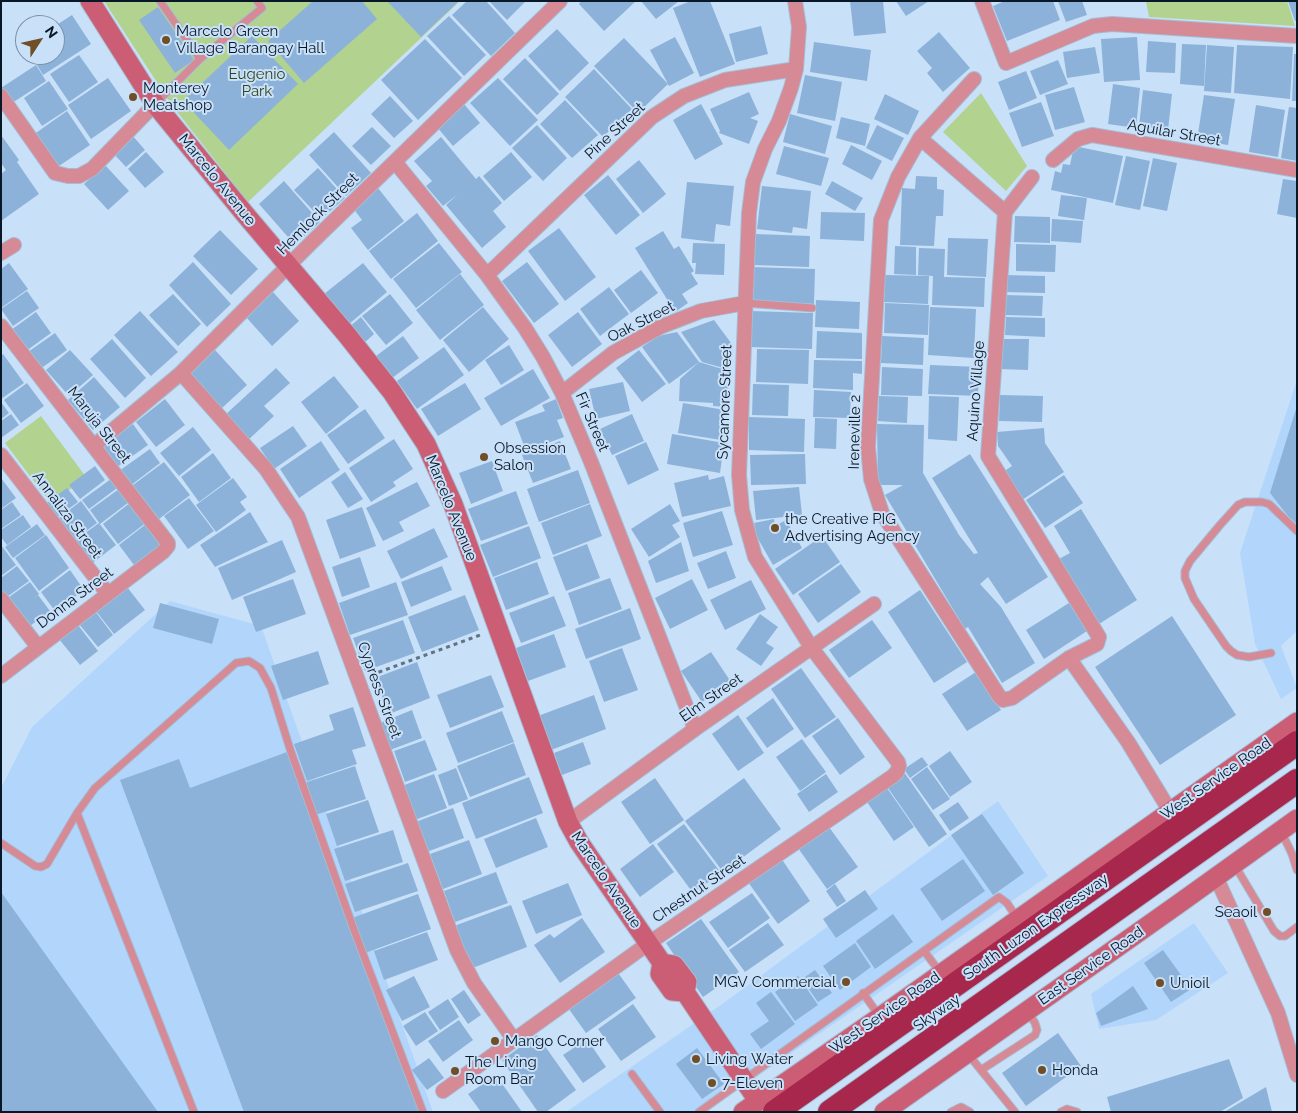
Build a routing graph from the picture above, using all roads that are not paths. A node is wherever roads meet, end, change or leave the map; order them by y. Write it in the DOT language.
graph roads {
  1 [pos="90,1"];
  2 [pos="160,1"];
  3 [pos="257,1"];
  4 [pos="560,1"];
  5 [pos="795,1"];
  6 [pos="982,1"];
  7 [pos="1297,36"];
  8 [pos="200,58"];
  9 [pos="796,69"];
  10 [pos="974,79"];
  11 [pos="1,96"];
  12 [pos="155,104"];
  13 [pos="920,138"];
  14 [pos="1053,160"];
  15 [pos="395,162"];
  16 [pos="1297,170"];
  17 [pos="1032,177"];
  18 [pos="1005,212"];
  19 [pos="14,245"];
  20 [pos="1,253"];
  21 [pos="289,266"];
  22 [pos="488,275"];
  23 [pos="745,303"];
  24 [pos="812,308"];
  25 [pos="1,326"];
  26 [pos="181,373"];
  27 [pos="562,393"];
  28 [pos="95,445"];
  29 [pos="1,455"];
  30 [pos="1297,531"];
  31 [pos="168,546"];
  32 [pos="108,594"];
  33 [pos="1,599"];
  34 [pos="874,604"];
  35 [pos="1097,632"];
  36 [pos="38,647"];
  37 [pos="811,647"];
  38 [pos="1271,653"];
  39 [pos="1069,658"];
  40 [pos="1,676"];
  41 [pos="1297,722"];
  42 [pos="695,729"];
  43 [pos="1297,743"];
  44 [pos="1297,759"];
  45 [pos="899,766"];
  46 [pos="1297,781"];
  47 [pos="1297,795"];
  48 [pos="1170,811"];
  49 [pos="77,813"];
  50 [pos="1297,819"];
  51 [pos="568,822"];
  52 [pos="1280,830"];
  53 [pos="1,843"];
  54 [pos="1234,864"];
  55 [pos="1297,870"];
  56 [pos="1216,877"];
  57 [pos="1018,919"];
  58 [pos="1297,927"];
  59 [pos="648,943"];
  60 [pos="924,951"];
  61 [pos="941,973"];
  62 [pos="863,993"];
  63 [pos="1027,1011"];
  64 [pos="880,1017"];
  65 [pos="514,1040"];
  66 [pos="967,1053"];
  67 [pos="981,1070"];
  68 [pos="632,1074"];
  69 [pos="1297,1075"];
  70 [pos="743,1080"];
  71 [pos="443,1091"];
  72 [pos="759,1108"];
  73 [pos="194,1112"];
  74 [pos="423,1112"];
  75 [pos="660,1112"];
  76 [pos="699,1112"];
  77 [pos="797,1112"];
  78 [pos="830,1112"];
  79 [pos="845,1112"];
  80 [pos="884,1112"];
  81 [pos="951,1112"];
  82 [pos="970,1112"];
  83 [pos="1015,1112"];
  84 [pos="1061,1112"];
  85 [pos="1077,1112"];
  1 -- 12 [label="street, Marcelo Avenue"];
  2 -- 8 [label="lane"];
  3 -- 8 [label="lane"];
  4 -- 15 [label="street, Hemlock Street"];
  5 -- 9 [label="street, Sycamore Street"];
  6 -- 7 [label="street"];
  8 -- 12 [label="lane"];
  9 -- 22 [label="street, Pine Street"];
  9 -- 23 [label="street, Sycamore Street"];
  10 -- 13 [label="street, Ireneville 2"];
  11 -- 12 [label="street"];
  12 -- 21 [label="street, Marcelo Avenue"];
  13 -- 18 [label="street"];
  13 -- 39 [label="street, Ireneville 2"];
  14 -- 16 [label="street, Aguilar Street"];
  15 -- 21 [label="street, Hemlock Street"];
  15 -- 22 [label="street, Fir Street"];
  17 -- 18 [label="street"];
  18 -- 35 [label="street, Aquino Village"];
  19 -- 20 [label="street"];
  21 -- 26 [label="street, Hemlock Street"];
  21 -- 51 [label="street, Marcelo Avenue"];
  22 -- 27 [label="street, Fir Street"];
  23 -- 24 [label="lane"];
  23 -- 27 [label="street, Oak Street"];
  23 -- 37 [label="street, Sycamore Street"];
  25 -- 28 [label="street, Maruja Street"];
  26 -- 28 [label="street, Hemlock Street"];
  26 -- 65 [label="street, Cypress Street"];
  27 -- 42 [label="street, Fir Street"];
  28 -- 31 [label="street, Maruja Street"];
  29 -- 32 [label="street, Annaliza Street"];
  30 -- 38 [label="lane"];
  31 -- 32 [label="street, Donna Street"];
  32 -- 36 [label="street, Donna Street"];
  33 -- 36 [label="street"];
  34 -- 37 [label="street, Elm Street"];
  35 -- 39 [label="street, Ireneville 2"];
  36 -- 40 [label="street, Donna Street"];
  37 -- 42 [label="street, Elm Street"];
  37 -- 45 [label="street, Sycamore Street"];
  39 -- 48 [label="street"];
  41 -- 48 [label="street, West Service Road"];
  42 -- 51 [label="street, Elm Street"];
  43 -- 72 [label="highway, South Luzon Expressway"];
  44 -- 77 [label="highway, Skyway"];
  45 -- 59 [label="street, Chestnut Street"];
  46 -- 78 [label="highway, Skyway"];
  47 -- 79 [label="highway"];
  48 -- 57 [label="street, West Service Road"];
  49 -- 53 [label="lane"];
  49 -- 73 [label="lane"];
  49 -- 74 [label="lane"];
  50 -- 52 [label="street, East Service Road"];
  51 -- 59 [label="street, Marcelo Avenue"];
  52 -- 54 [label="street, East Service Road"];
  52 -- 55 [label="lane"];
  54 -- 56 [label="street, East Service Road"];
  54 -- 58 [label="lane"];
  56 -- 63 [label="street, East Service Road"];
  56 -- 69 [label="street"];
  57 -- 60 [label="lane"];
  57 -- 61 [label="street, West Service Road"];
  59 -- 65 [label="street, Chestnut Street"];
  59 -- 70 [label="street, Marcelo Avenue"];
  60 -- 61 [label="lane"];
  60 -- 62 [label="lane"];
  61 -- 64 [label="street, West Service Road"];
  62 -- 64 [label="lane"];
  62 -- 70 [label="lane"];
  63 -- 66 [label="street, East Service Road"];
  63 -- 67 [label="lane"];
  64 -- 72 [label="street, West Service Road"];
  65 -- 71 [label="street, Chestnut Street"];
  66 -- 67 [label="lane"];
  66 -- 80 [label="street, East Service Road"];
  67 -- 83 [label="lane"];
  68 -- 75 [label="lane"];
  70 -- 72 [label="street, Marcelo Avenue"];
  70 -- 76 [label="lane"];
  81 -- 82 [label="lane"];
  84 -- 85 [label="lane"];
}
